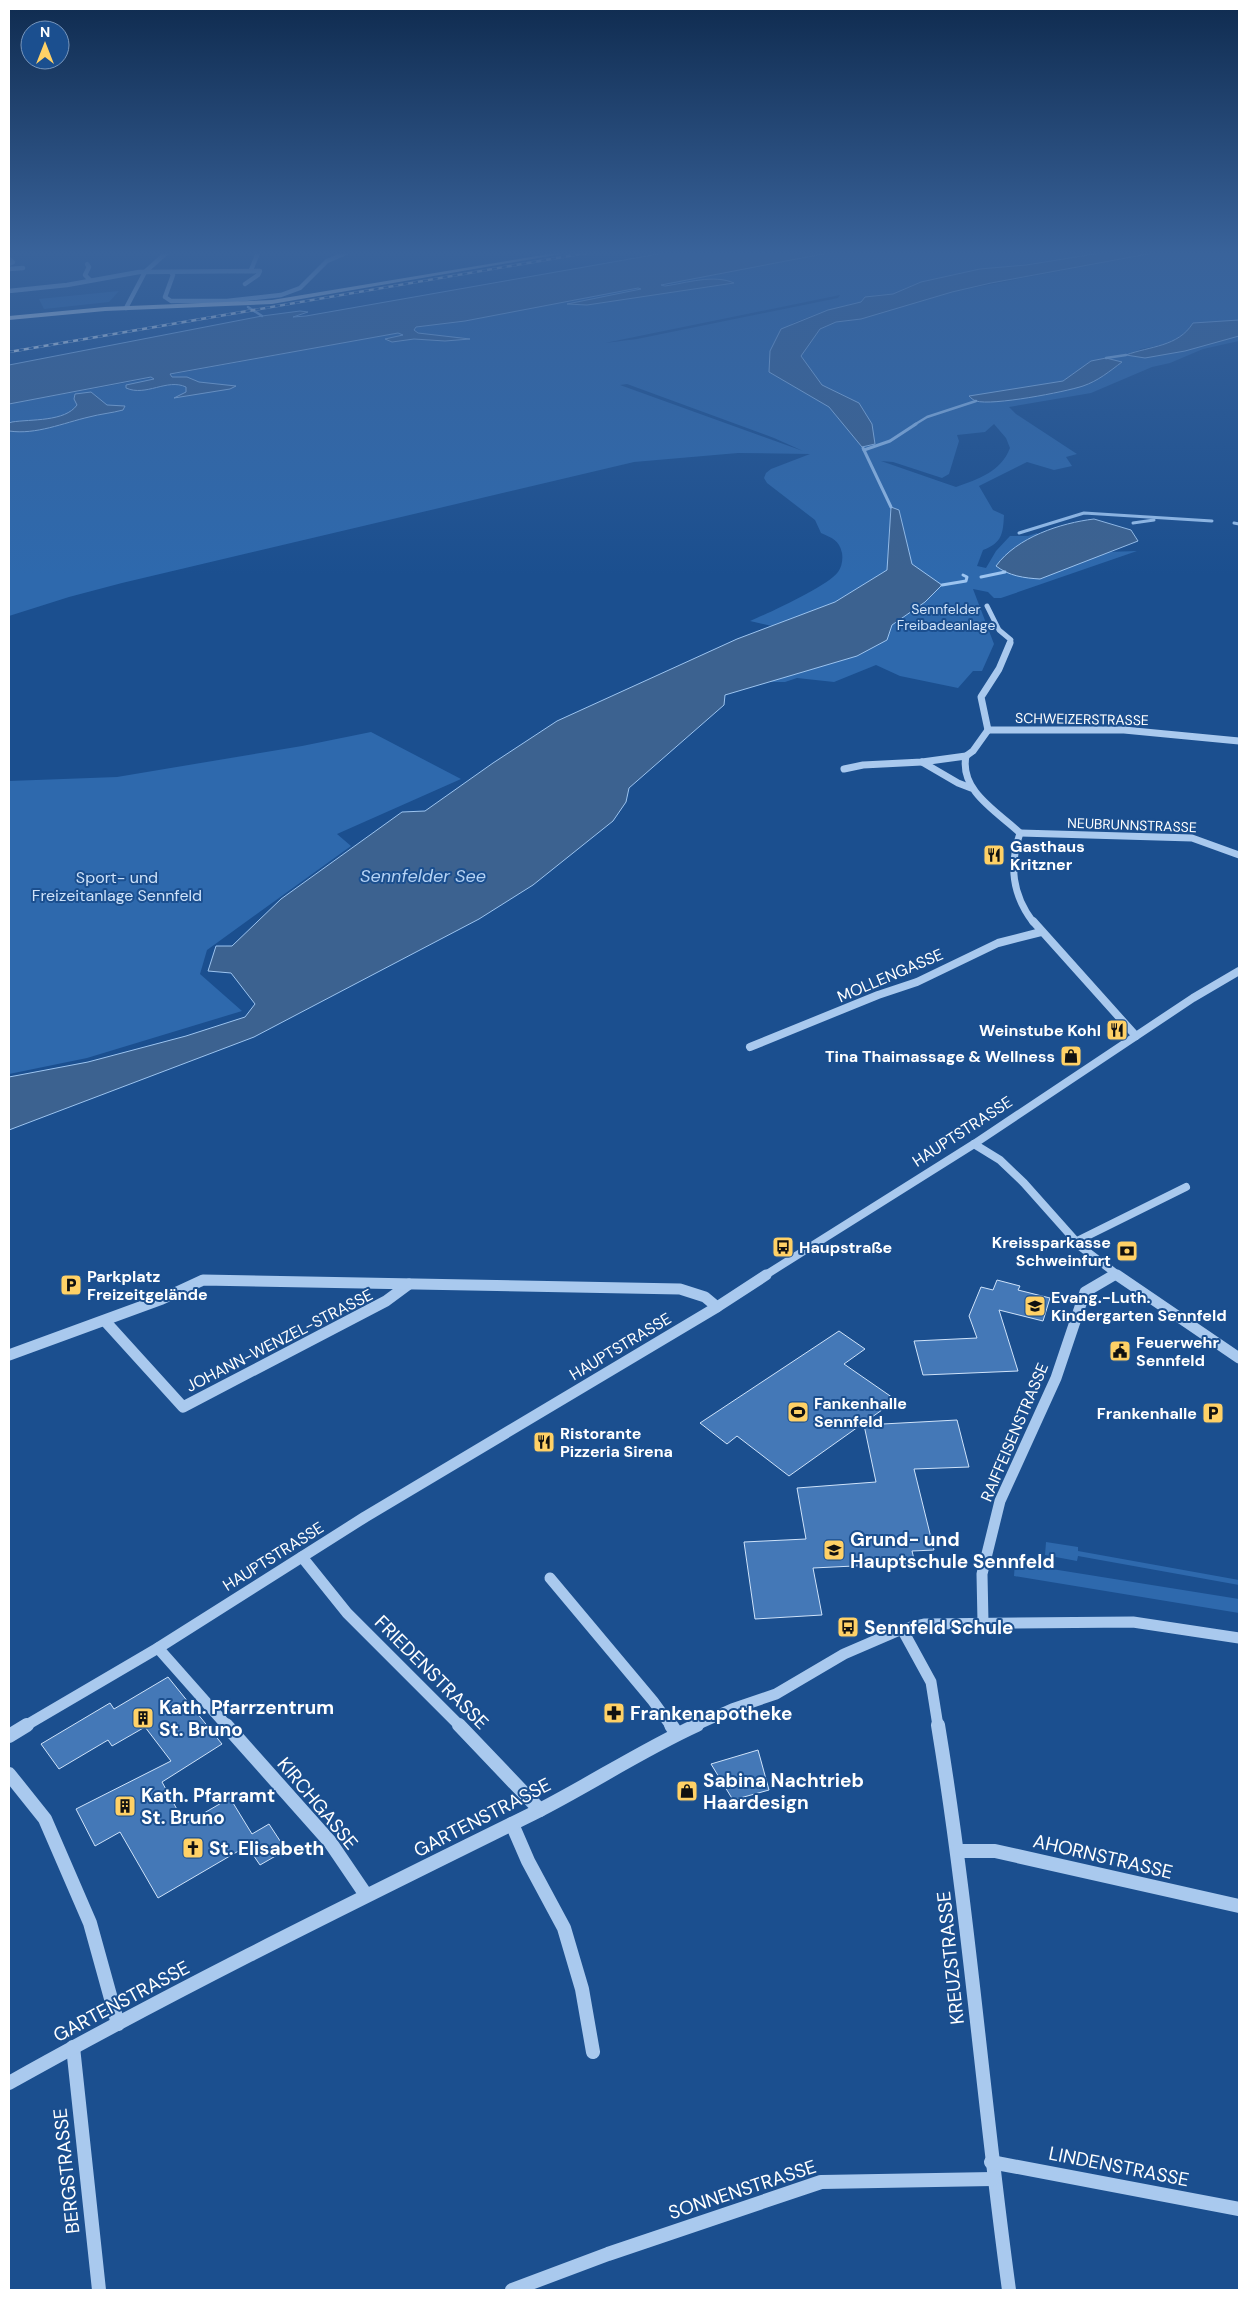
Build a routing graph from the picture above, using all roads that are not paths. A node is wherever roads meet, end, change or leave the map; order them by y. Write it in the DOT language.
graph roads {
  1 [pos="987,606"];
  2 [pos="988,730"];
  3 [pos="1239,741"];
  4 [pos="966,756"];
  5 [pos="922,762"];
  6 [pos="844,769"];
  7 [pos="971,788"];
  8 [pos="1020,833"];
  9 [pos="1239,855"];
  10 [pos="1041,932"];
  11 [pos="1239,970"];
  12 [pos="1136,1036"];
  13 [pos="750,1048"];
  14 [pos="974,1144"];
  15 [pos="1186,1187"];
  16 [pos="1074,1242"];
  17 [pos="1115,1274"];
  18 [pos="409,1284"];
  19 [pos="718,1307"];
  20 [pos="105,1321"];
  21 [pos="9,1355"];
  22 [pos="1239,1358"];
  23 [pos="302,1557"];
  24 [pos="550,1578"];
  25 [pos="983,1622"];
  26 [pos="902,1629"];
  27 [pos="1239,1638"];
  28 [pos="158,1648"];
  29 [pos="677,1734"];
  30 [pos="9,1736"];
  31 [pos="9,1774"];
  32 [pos="540,1810"];
  33 [pos="512,1824"];
  34 [pos="957,1851"];
  35 [pos="366,1895"];
  36 [pos="1239,1906"];
  37 [pos="118,2024"];
  38 [pos="73,2047"];
  39 [pos="593,2052"];
  40 [pos="9,2083"];
  41 [pos="991,2162"];
  42 [pos="993,2179"];
  43 [pos="1239,2208"];
  44 [pos="99,2290"];
  45 [pos="512,2290"];
  46 [pos="1009,2290"];
  1 -- 2 [label="street"];
  2 -- 3 [label="street, SCHWEIZERSTRASSE"];
  2 -- 4 [label="street"];
  4 -- 5 [label="street"];
  4 -- 7 [label="street"];
  5 -- 6 [label="street"];
  5 -- 7 [label="street"];
  7 -- 8 [label="street"];
  8 -- 9 [label="street, NEUBRUNNSTRASSE"];
  8 -- 10 [label="street"];
  10 -- 12 [label="street"];
  10 -- 13 [label="street, MOLLENGASSE"];
  11 -- 12 [label="street, HAUPTSTRASSE"];
  12 -- 14 [label="street, HAUPTSTRASSE"];
  14 -- 16 [label="street"];
  14 -- 19 [label="street, HAUPTSTRASSE"];
  15 -- 16 [label="street"];
  16 -- 17 [label="street"];
  17 -- 22 [label="street"];
  17 -- 25 [label="street, RAIFFEISENSTRASSE"];
  18 -- 19 [label="street, JOHANN-WENZEL-STRASSE"];
  18 -- 20 [label="street, JOHANN-WENZEL-STRASSE"];
  18 -- 20 [label="street, JOHANN-WENZEL-STRASSE"];
  19 -- 23 [label="street, HAUPTSTRASSE"];
  20 -- 21 [label="street, JOHANN-WENZEL-STRASSE"];
  23 -- 28 [label="street, HAUPTSTRASSE"];
  23 -- 32 [label="street, FRIEDENSTRASSE"];
  24 -- 29 [label="street"];
  25 -- 26 [label="street, GARTENSTRASSE"];
  25 -- 27 [label="street, GARTENSTRASSE"];
  26 -- 29 [label="street, GARTENSTRASSE"];
  26 -- 34 [label="street, KREUZSTRASSE"];
  28 -- 30 [label="street, HAUPTSTRASSE"];
  28 -- 35 [label="street, KIRCHGASSE"];
  29 -- 32 [label="street, GARTENSTRASSE"];
  31 -- 37 [label="street"];
  32 -- 33 [label="street, GARTENSTRASSE"];
  33 -- 35 [label="street, GARTENSTRASSE"];
  33 -- 39 [label="street"];
  34 -- 36 [label="street, AHORNSTRASSE"];
  34 -- 41 [label="street, KREUZSTRASSE"];
  35 -- 37 [label="street, GARTENSTRASSE"];
  37 -- 38 [label="street, GARTENSTRASSE"];
  38 -- 40 [label="street, GARTENSTRASSE"];
  38 -- 44 [label="street, BERGSTRASSE"];
  41 -- 42 [label="street, KREUZSTRASSE"];
  41 -- 43 [label="street, LINDENSTRASSE"];
  42 -- 45 [label="street, SONNENSTRASSE"];
  42 -- 46 [label="street, KREUZSTRASSE"];
}
